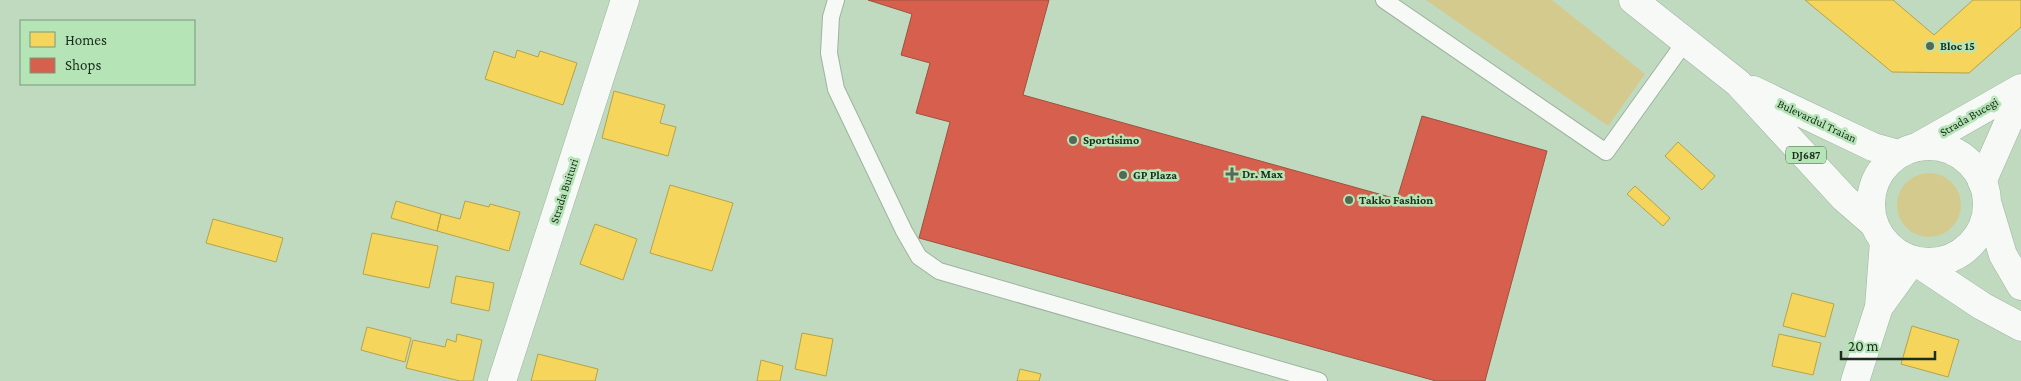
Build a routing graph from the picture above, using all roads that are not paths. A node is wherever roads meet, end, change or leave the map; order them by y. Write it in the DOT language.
graph roads {
  1 [pos="625,0"];
  2 [pos="836,0"];
  3 [pos="1384,0"];
  4 [pos="1633,0"];
  5 [pos="1685,42"];
  6 [pos="1738,83"];
  7 [pos="2021,88"];
  8 [pos="2021,94"];
  9 [pos="1907,151"];
  10 [pos="1984,192"];
  11 [pos="1879,233"];
  12 [pos="1913,260"];
  13 [pos="2021,286"];
  14 [pos="1879,307"];
  15 [pos="2021,328"];
  16 [pos="502,381"];
  17 [pos="1320,381"];
  18 [pos="1855,381"];
  1 -- 16 [label="main road, Strada Buituri"];
  2 -- 17 [label="lane"];
  3 -- 5 [label="lane"];
  4 -- 5 [label="main road, Bulevardul Traian / DJ687"];
  5 -- 6 [label="main road, Bulevardul Traian / DJ687"];
  6 -- 9 [label="main road, Bulevardul Traian / DJ687"];
  6 -- 11 [label="main road, Bulevardul Traian / DJ687"];
  7 -- 9 [label="main road, Strada Bucegi"];
  8 -- 10 [label="main road, Strada Bucegi"];
  9 -- 10 [label="main road, Bulevardul Traian"];
  9 -- 11 [label="main road"];
  10 -- 12 [label="main road, Bulevardul Traian"];
  10 -- 13 [label="main road, Bulevardul Traian"];
  11 -- 12 [label="main road, Bulevardul Traian"];
  11 -- 14 [label="main road"];
  12 -- 14 [label="main road"];
  12 -- 15 [label="main road, Bulevardul Traian"];
  14 -- 18 [label="main road"];
}
